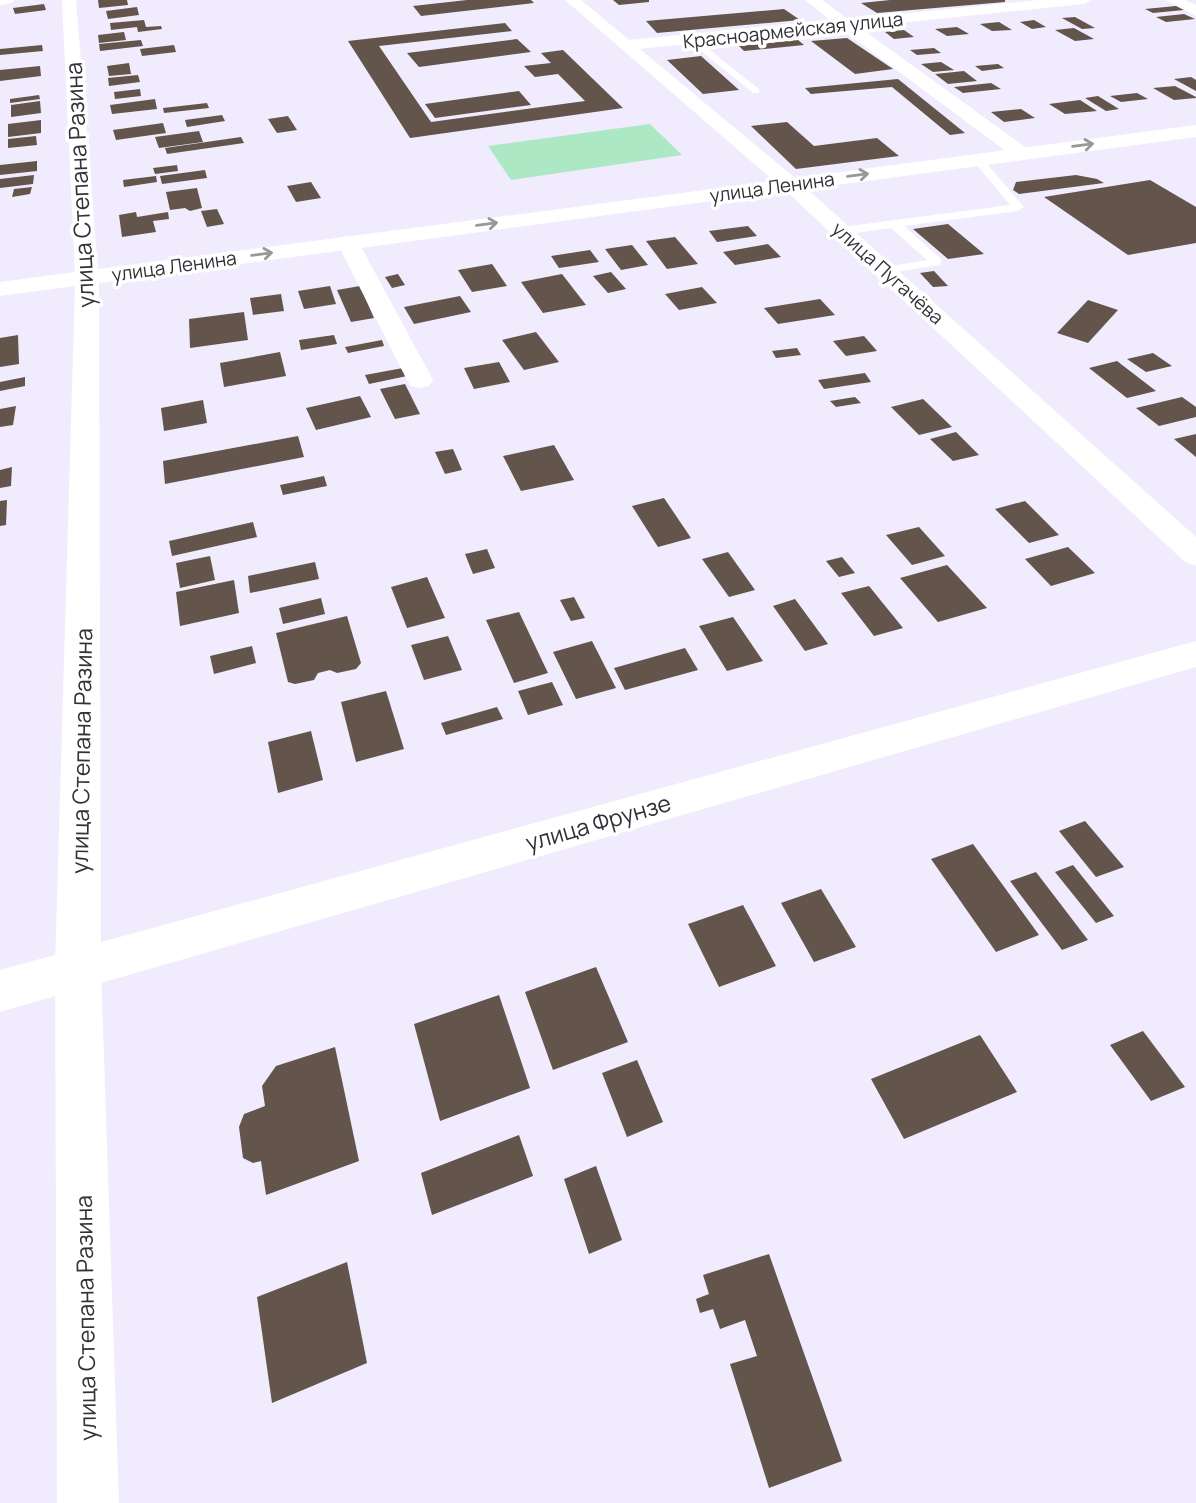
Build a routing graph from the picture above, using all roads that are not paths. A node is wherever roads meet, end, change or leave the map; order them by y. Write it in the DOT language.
graph roads {
  1 [pos="7,0"];
  2 [pos="69,0"];
  3 [pos="572,0"];
  4 [pos="812,0"];
  5 [pos="1084,0"];
  6 [pos="1173,0"];
  7 [pos="0,1"];
  8 [pos="1196,11"];
  9 [pos="843,25"];
  10 [pos="693,40"];
  11 [pos="628,45"];
  12 [pos="756,91"];
  13 [pos="1196,131"];
  14 [pos="1021,153"];
  15 [pos="977,159"];
  16 [pos="790,184"];
  17 [pos="894,224"];
  18 [pos="842,231"];
  19 [pos="348,243"];
  20 [pos="885,271"];
  21 [pos="87,277"];
  22 [pos="0,289"];
  23 [pos="420,380"];
  24 [pos="1196,555"];
  25 [pos="1196,654"];
  26 [pos="78,967"];
  27 [pos="0,991"];
  28 [pos="88,1503"];
  1 -- 7 [label="street"];
  2 -- 21 [label="street, улица Степана Разина"];
  3 -- 11 [label="street, улица Пугачёва"];
  4 -- 9 [label="street"];
  5 -- 9 [label="street, Красноармейская улица"];
  6 -- 8 [label="street"];
  9 -- 10 [label="street, Красноармейская улица"];
  9 -- 14 [label="street"];
  10 -- 11 [label="street, Красноармейская улица"];
  10 -- 12 [label="lane"];
  11 -- 16 [label="street, улица Пугачёва"];
  14 -- 13 [label="street, улица Ленина, one-way"];
  14 -- 15 [label="street, улица Ленина"];
  16 -- 15 [label="street, улица Ленина, one-way"];
  15 -- 17 [label="lane"];
  16 -- 18 [label="street, улица Пугачёва"];
  19 -- 16 [label="street, улица Ленина, one-way"];
  17 -- 18 [label="lane"];
  17 -- 20 [label="lane"];
  18 -- 20 [label="street, улица Пугачёва"];
  21 -- 19 [label="street, улица Ленина, one-way"];
  19 -- 23 [label="street"];
  20 -- 24 [label="street, улица Пугачёва"];
  21 -- 22 [label="street, улица Ленина"];
  21 -- 26 [label="street, улица Степана Разина"];
  25 -- 26 [label="street, улица Фрунзе"];
  26 -- 27 [label="street, улица Фрунзе"];
  26 -- 28 [label="street, улица Степана Разина"];
}
